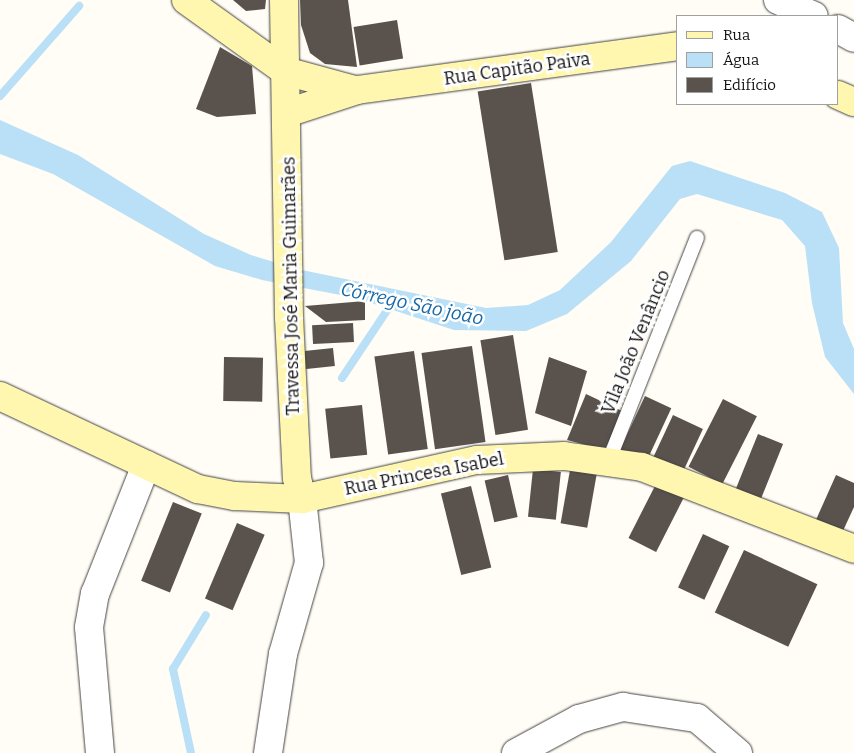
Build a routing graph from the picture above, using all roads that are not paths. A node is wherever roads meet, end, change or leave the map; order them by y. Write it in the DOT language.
graph roads {
  1 [pos="186,0"];
  2 [pos="284,0"];
  3 [pos="778,0"];
  4 [pos="812,15"];
  5 [pos="839,30"];
  6 [pos="854,38"];
  7 [pos="676,46"];
  8 [pos="285,71"];
  9 [pos="357,90"];
  10 [pos="839,95"];
  11 [pos="854,102"];
  12 [pos="287,113"];
  13 [pos="697,238"];
  14 [pos="0,396"];
  15 [pos="609,460"];
  16 [pos="146,466"];
  17 [pos="300,488"];
  18 [pos="854,549"];
  19 [pos="100,753"];
  20 [pos="268,753"];
  21 [pos="516,753"];
  22 [pos="738,753"];
  1 -- 8 [label="main road"];
  2 -- 8 [label="main road, Travessa José Maria Guimarães"];
  3 -- 4 [label="street"];
  5 -- 6 [label="street"];
  7 -- 9 [label="main road, Rua Capitão Paiva"];
  8 -- 9 [label="main road"];
  8 -- 12 [label="main road, Travessa José Maria Guimarães"];
  9 -- 12 [label="main road"];
  10 -- 11 [label="main road"];
  12 -- 17 [label="main road, Travessa José Maria Guimarães"];
  13 -- 15 [label="lane, Vila João Venâncio"];
  14 -- 16 [label="main road, Rua Princesa Isabel"];
  15 -- 17 [label="main road, Rua Princesa Isabel"];
  15 -- 18 [label="main road, Rua Princesa Isabel"];
  16 -- 17 [label="main road, Rua Princesa Isabel"];
  16 -- 19 [label="street"];
  17 -- 20 [label="street"];
  21 -- 22 [label="street"];
}
